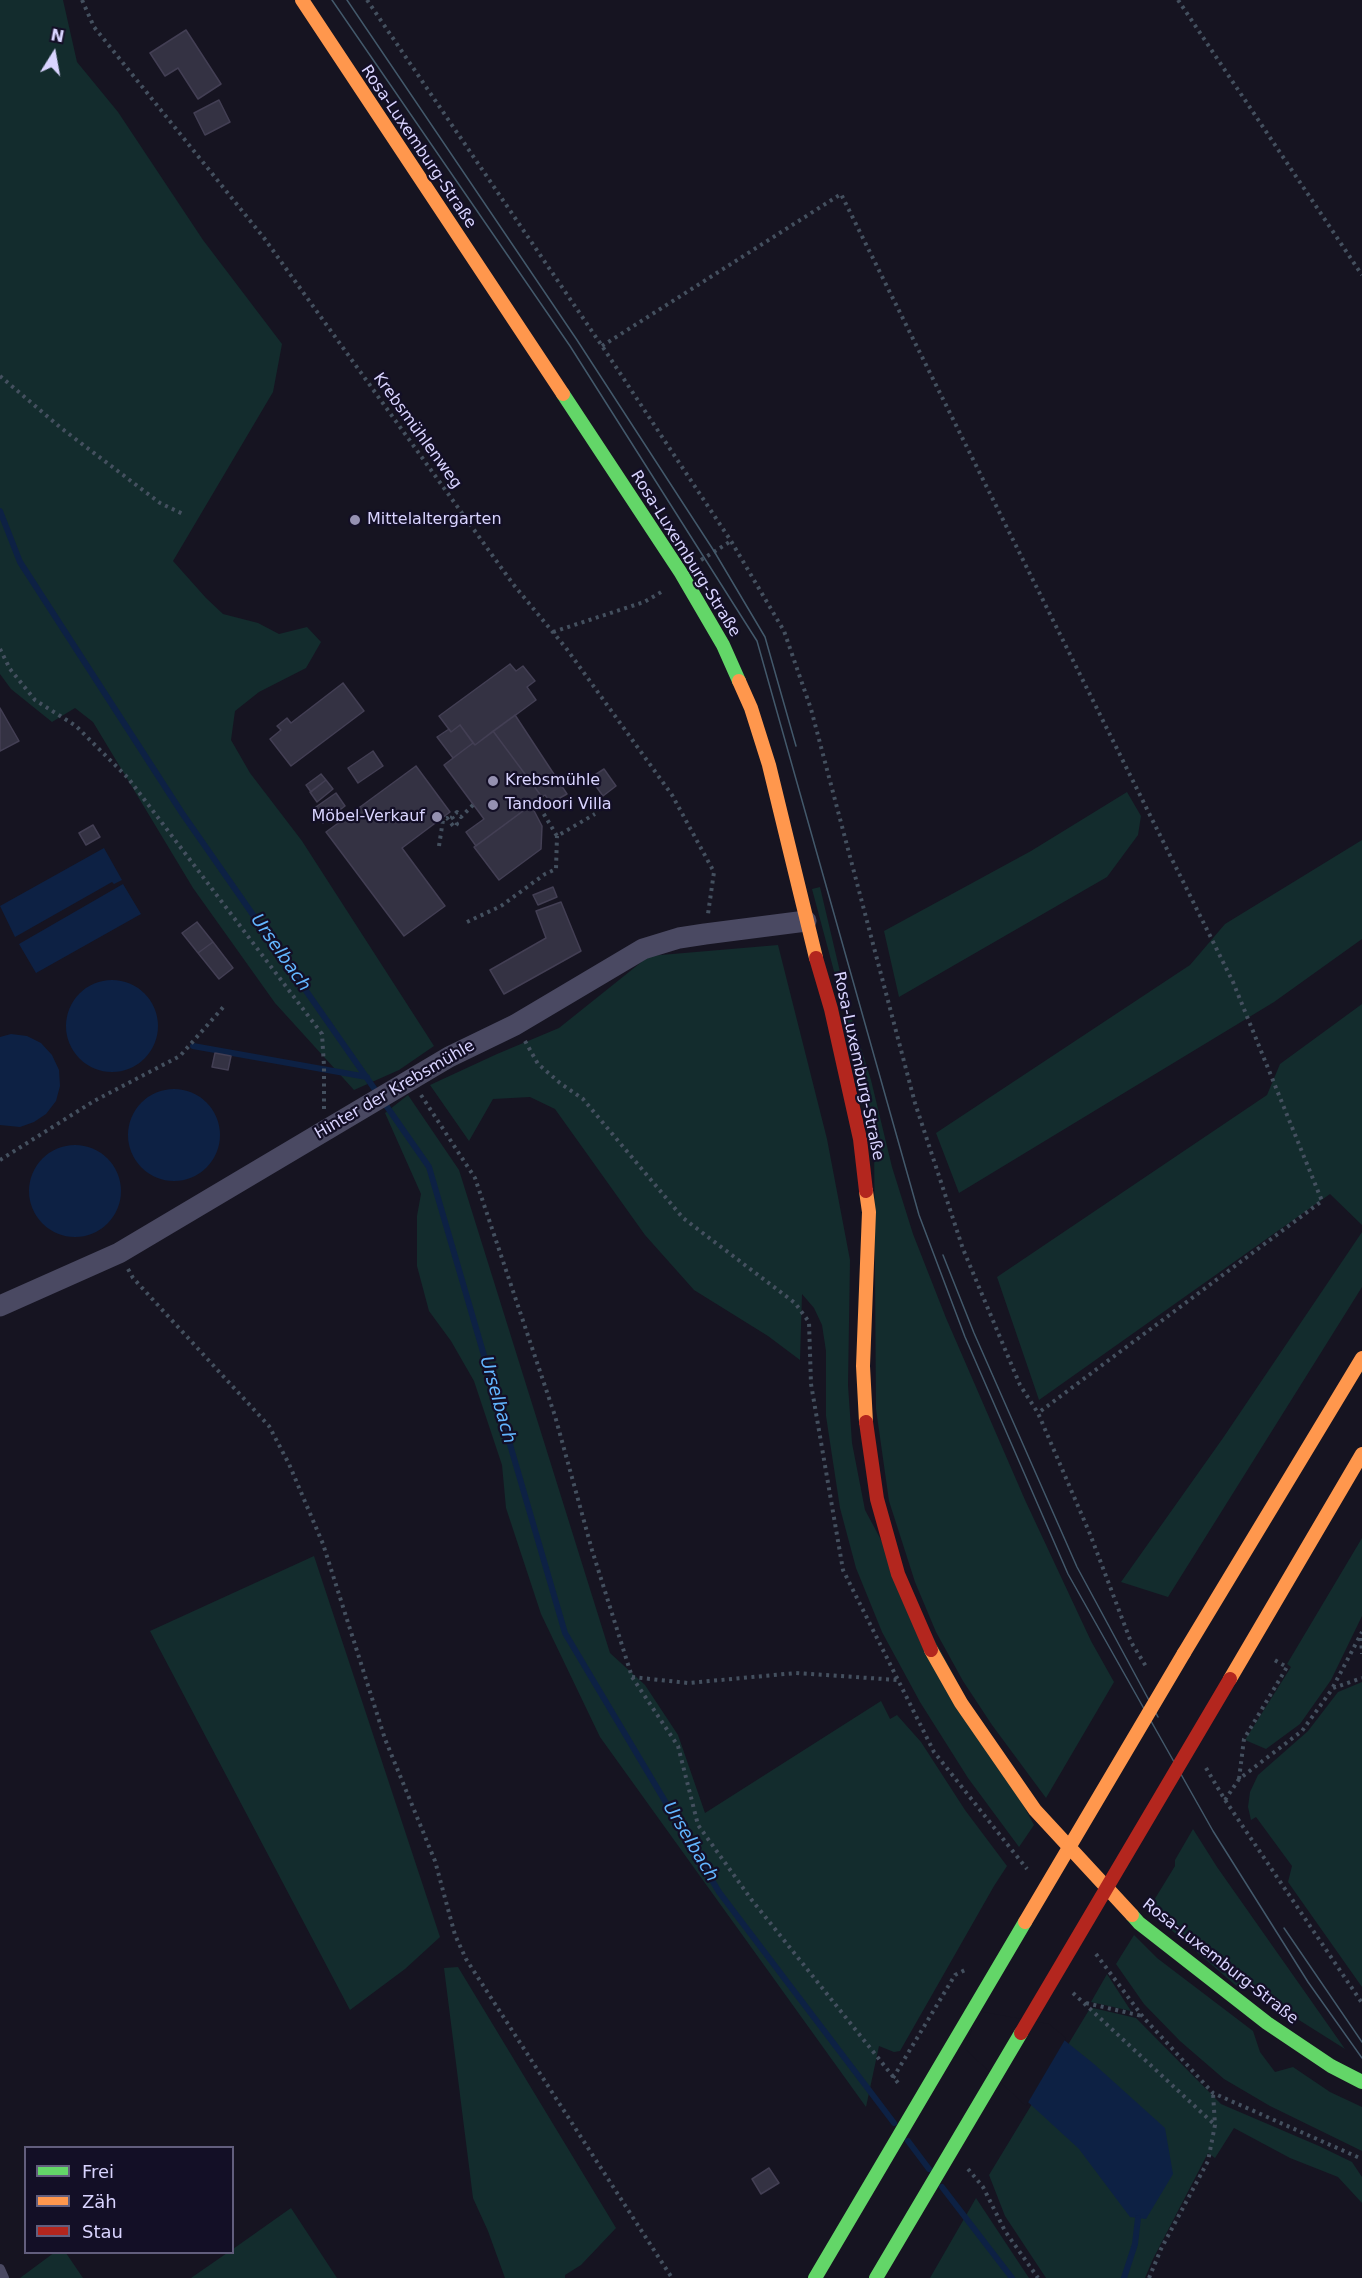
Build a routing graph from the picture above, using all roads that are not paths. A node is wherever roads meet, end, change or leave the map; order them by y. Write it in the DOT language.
graph roads {
  1 [pos="302,0"];
  2 [pos="806,921"];
  3 [pos="0,1306"];
  4 [pos="1362,1358"];
  5 [pos="1362,1454"];
  6 [pos="1362,2082"];
  7 [pos="0,2269"];
  8 [pos="4,2278"];
  9 [pos="815,2278"];
  10 [pos="876,2278"];
  1 -- 2 [label="main road, Rosa-Luxemburg-Straße"];
  2 -- 3 [label="street, Hinter der Krebsmühle"];
  2 -- 6 [label="main road, Rosa-Luxemburg-Straße"];
  4 -- 9 [label="main road, bridge"];
  5 -- 10 [label="main road, bridge"];
  7 -- 8 [label="lane"];
}
